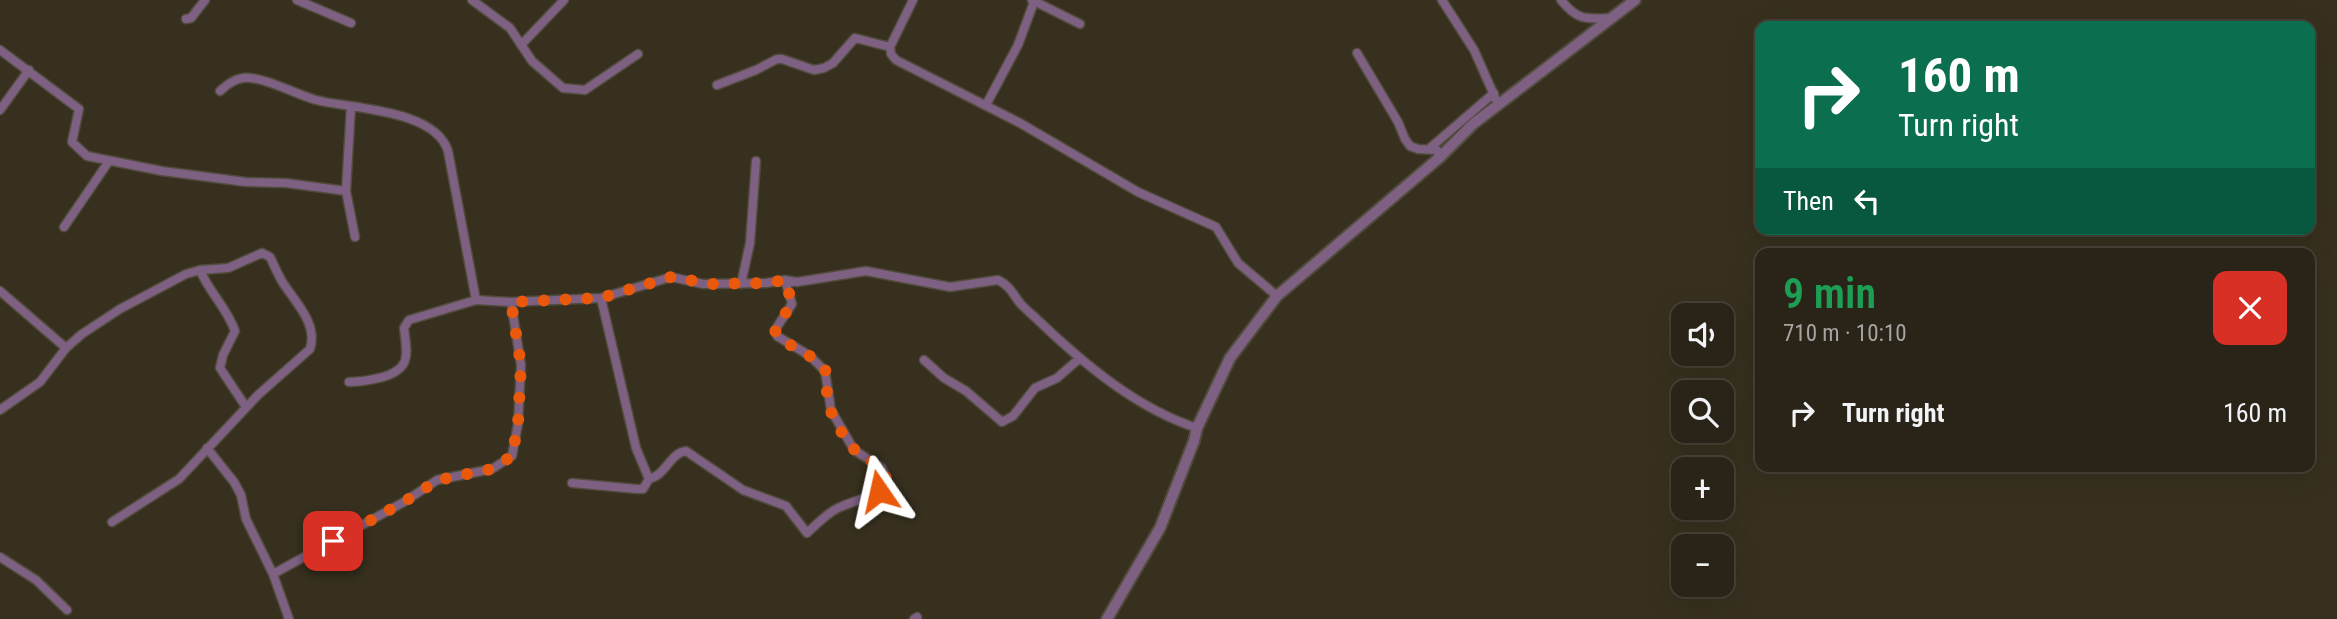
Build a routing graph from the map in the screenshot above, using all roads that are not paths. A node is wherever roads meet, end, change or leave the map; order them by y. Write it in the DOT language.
graph roads {
  1 [pos="205,0"];
  2 [pos="297,0"];
  3 [pos="472,0"];
  4 [pos="565,0"];
  5 [pos="914,0"];
  6 [pos="1442,0"];
  7 [pos="1561,0"];
  8 [pos="1634,0"];
  9 [pos="1033,1"];
  10 [pos="1611,18"];
  11 [pos="186,19"];
  12 [pos="351,23"];
  13 [pos="1080,24"];
  14 [pos="521,45"];
  15 [pos="890,47"];
  16 [pos="0,50"];
  17 [pos="1357,53"];
  18 [pos="638,54"];
  19 [pos="29,70"];
  20 [pos="717,85"];
  21 [pos="220,91"];
  22 [pos="1494,93"];
  23 [pos="1498,104"];
  24 [pos="986,105"];
  25 [pos="351,106"];
  26 [pos="0,110"];
  27 [pos="1430,148"];
  28 [pos="1439,158"];
  29 [pos="110,161"];
  30 [pos="756,161"];
  31 [pos="345,191"];
  32 [pos="64,227"];
  33 [pos="355,237"];
  34 [pos="200,270"];
  35 [pos="785,280"];
  36 [pos="741,284"];
  37 [pos="0,291"];
  38 [pos="1277,296"];
  39 [pos="601,298"];
  40 [pos="476,300"];
  41 [pos="511,302"];
  42 [pos="66,348"];
  43 [pos="1080,358"];
  44 [pos="924,360"];
  45 [pos="349,382"];
  46 [pos="247,407"];
  47 [pos="0,410"];
  48 [pos="1197,428"];
  49 [pos="207,448"];
  50 [pos="649,479"];
  51 [pos="572,483"];
  52 [pos="113,522"];
  53 [pos="0,557"];
  54 [pos="273,574"];
  55 [pos="67,610"];
  56 [pos="289,619"];
  57 [pos="1107,619"];
  1 -- 11 [label="street"];
  2 -- 12 [label="street"];
  3 -- 14 [label="street"];
  4 -- 14 [label="street"];
  5 -- 15 [label="street"];
  6 -- 22 [label="street"];
  7 -- 10 [label="street"];
  8 -- 10 [label="street"];
  9 -- 13 [label="street"];
  9 -- 24 [label="street"];
  10 -- 23 [label="street"];
  14 -- 18 [label="street"];
  15 -- 20 [label="street"];
  15 -- 24 [label="street"];
  16 -- 19 [label="street"];
  17 -- 27 [label="street"];
  19 -- 26 [label="street"];
  19 -- 29 [label="street"];
  21 -- 25 [label="street"];
  22 -- 23 [label="street"];
  22 -- 27 [label="street"];
  23 -- 28 [label="street"];
  24 -- 38 [label="street"];
  25 -- 31 [label="street"];
  25 -- 40 [label="street"];
  27 -- 28 [label="street"];
  28 -- 38 [label="street"];
  29 -- 31 [label="street"];
  29 -- 32 [label="street"];
  30 -- 36 [label="street"];
  31 -- 33 [label="street"];
  34 -- 42 [label="street"];
  34 -- 46 [label="street"];
  34 -- 46 [label="street"];
  35 -- 36 [label="street"];
  35 -- 43 [label="street"];
  35 -- 50 [label="street"];
  36 -- 39 [label="street"];
  37 -- 42 [label="street"];
  38 -- 48 [label="street"];
  39 -- 41 [label="street"];
  39 -- 50 [label="street"];
  40 -- 41 [label="street"];
  40 -- 45 [label="street"];
  41 -- 54 [label="street"];
  42 -- 47 [label="street"];
  43 -- 44 [label="street"];
  43 -- 48 [label="street"];
  46 -- 49 [label="street"];
  48 -- 57 [label="street"];
  49 -- 52 [label="street"];
  49 -- 54 [label="street"];
  50 -- 51 [label="street"];
  53 -- 55 [label="street"];
  54 -- 56 [label="street"];
}
